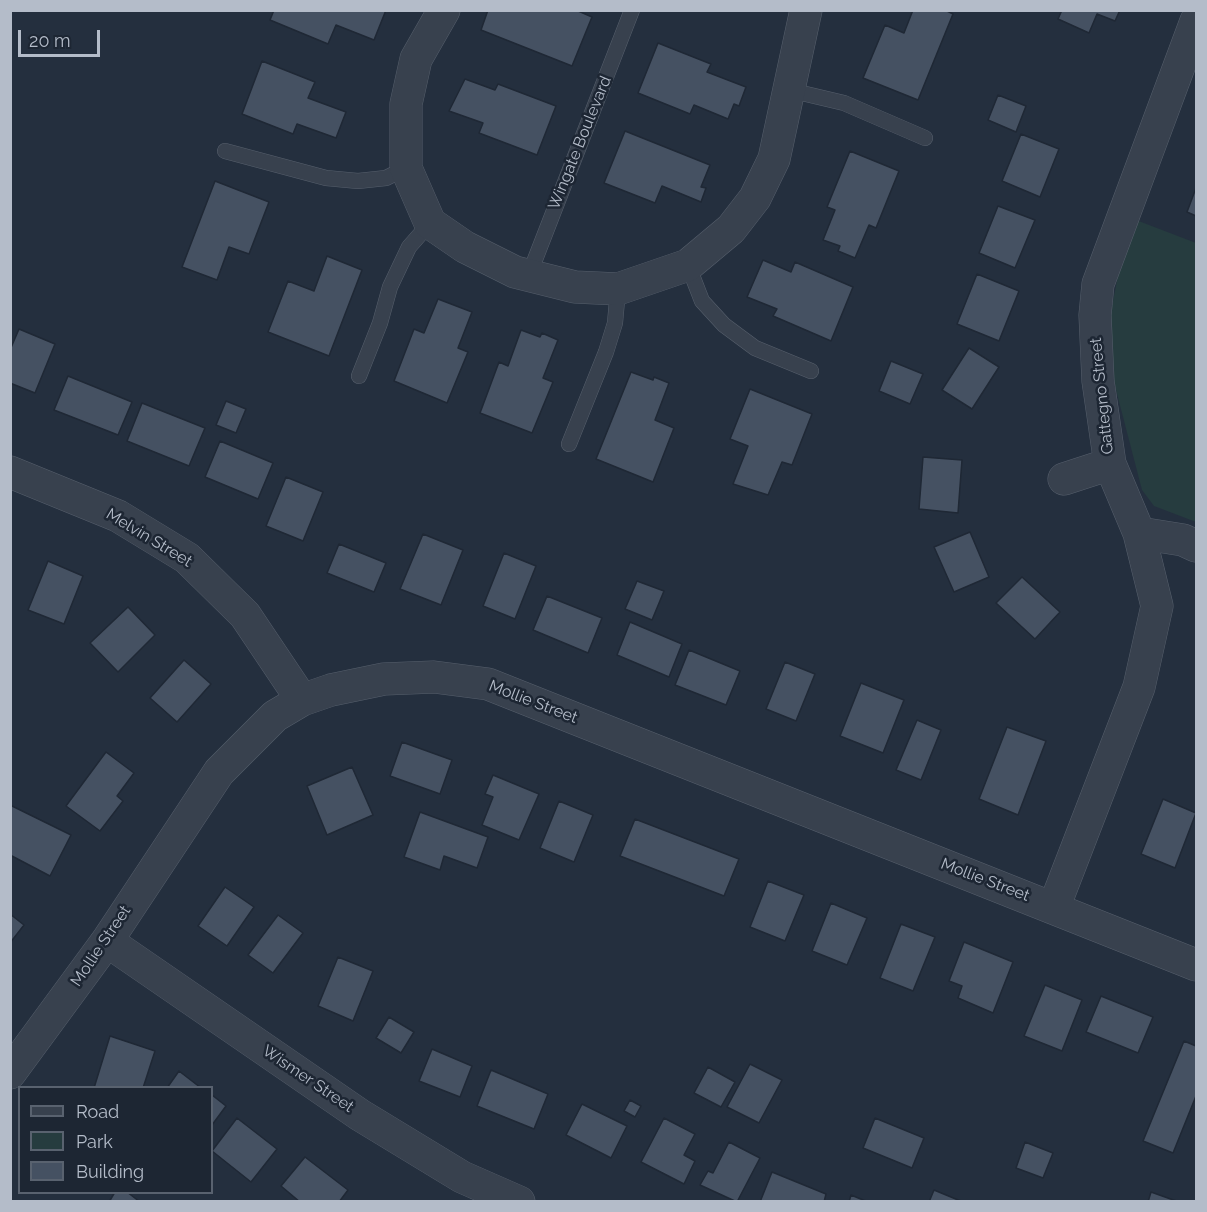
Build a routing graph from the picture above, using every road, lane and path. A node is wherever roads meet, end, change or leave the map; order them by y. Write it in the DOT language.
graph roads {
  1 [pos="444,10"];
  2 [pos="632,10"];
  3 [pos="806,10"];
  4 [pos="1197,21"];
  5 [pos="789,90"];
  6 [pos="925,138"];
  7 [pos="225,151"];
  8 [pos="406,168"];
  9 [pos="430,224"];
  10 [pos="688,265"];
  11 [pos="529,275"];
  12 [pos="618,289"];
  13 [pos="811,370"];
  14 [pos="360,376"];
  15 [pos="569,444"];
  16 [pos="1110,464"];
  17 [pos="10,472"];
  18 [pos="1064,479"];
  19 [pos="1139,533"];
  20 [pos="1197,546"];
  21 [pos="302,700"];
  22 [pos="1054,907"];
  23 [pos="107,941"];
  24 [pos="1197,966"];
  25 [pos="10,1073"];
  26 [pos="519,1202"];
  1 -- 8 [label="street"];
  2 -- 11 [label="lane, Wingate Boulevard"];
  3 -- 5 [label="street"];
  4 -- 16 [label="street, Gattegno Street"];
  5 -- 6 [label="lane"];
  5 -- 10 [label="street"];
  7 -- 8 [label="lane"];
  8 -- 9 [label="street"];
  9 -- 11 [label="street"];
  9 -- 14 [label="lane"];
  10 -- 12 [label="street"];
  10 -- 13 [label="lane"];
  11 -- 12 [label="street"];
  12 -- 15 [label="lane"];
  16 -- 18 [label="street"];
  16 -- 19 [label="street, Gattegno Street"];
  17 -- 21 [label="street, Melvin Street"];
  19 -- 20 [label="street"];
  19 -- 22 [label="street, Gattegno Street"];
  21 -- 22 [label="street, Mollie Street"];
  21 -- 23 [label="street, Mollie Street"];
  22 -- 24 [label="street, Mollie Street"];
  23 -- 25 [label="street, Mollie Street"];
  23 -- 26 [label="street, Wismer Street"];
}
